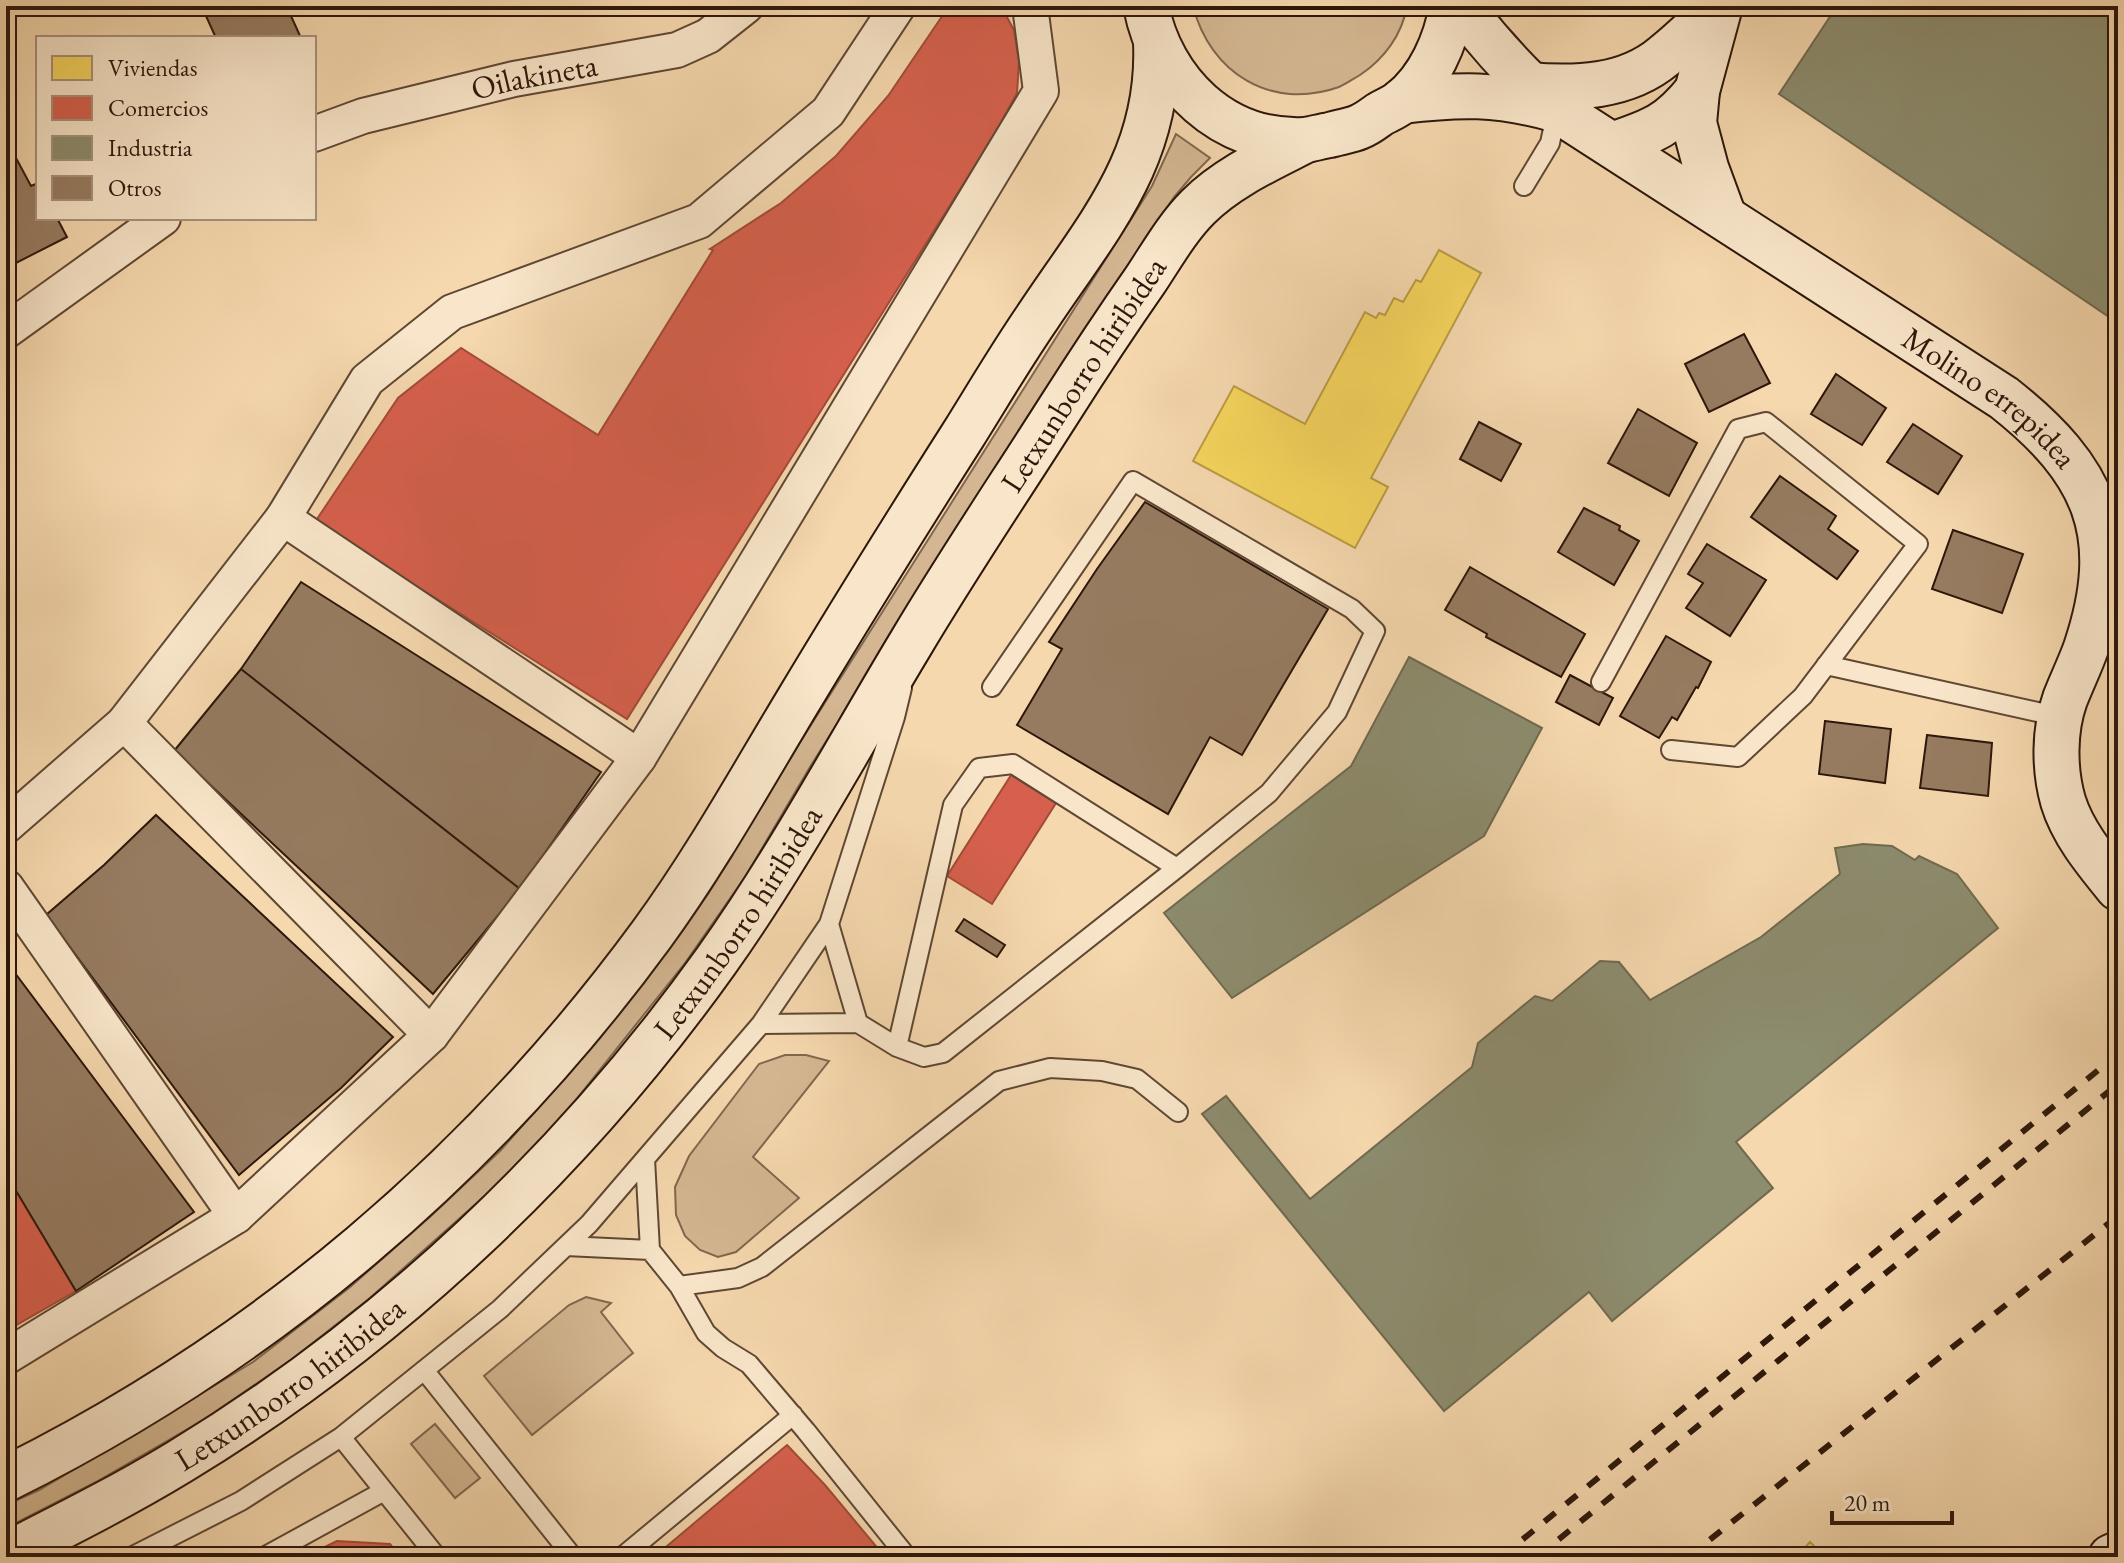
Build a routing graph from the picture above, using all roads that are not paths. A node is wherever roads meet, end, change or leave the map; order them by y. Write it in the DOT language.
graph roads {
  1 [pos="898,6"];
  2 [pos="1030,6"];
  3 [pos="1452,6"];
  4 [pos="1461,6"];
  5 [pos="1720,6"];
  6 [pos="745,7"];
  7 [pos="1151,24"];
  8 [pos="1697,91"];
  9 [pos="1542,97"];
  10 [pos="1402,101"];
  11 [pos="316,133"];
  12 [pos="1306,140"];
  13 [pos="1612,145"];
  14 [pos="1524,186"];
  15 [pos="1724,217"];
  16 [pos="160,220"];
  17 [pos="6,331"];
  18 [pos="283,518"];
  19 [pos="913,639"];
  20 [pos="1826,665"];
  21 [pos="1601,682"];
  22 [pos="992,687"];
  23 [pos="2060,717"];
  24 [pos="124,723"];
  25 [pos="1671,750"];
  26 [pos="639,757"];
  27 [pos="6,826"];
  28 [pos="1177,868"];
  29 [pos="2108,876"];
  30 [pos="6,887"];
  31 [pos="829,924"];
  32 [pos="858,1023"];
  33 [pos="761,1024"];
  34 [pos="431,1035"];
  35 [pos="897,1047"];
  36 [pos="1178,1112"];
  37 [pos="645,1159"];
  38 [pos="236,1216"];
  39 [pos="566,1246"];
  40 [pos="650,1250"];
  41 [pos="679,1286"];
  42 [pos="6,1357"];
  43 [pos="424,1370"];
  44 [pos="793,1415"];
  45 [pos="341,1437"];
  46 [pos="6,1479"];
  47 [pos="384,1491"];
  48 [pos="2118,1554"];
  49 [pos="6,1555"];
  50 [pos="131,1557"];
  51 [pos="264,1557"];
  52 [pos="437,1557"];
  53 [pos="573,1557"];
  54 [pos="622,1557"];
  55 [pos="907,1557"];
  56 [pos="2111,1557"];
  1 -- 18 [label="street"];
  2 -- 26 [label="street"];
  3 -- 10 [label="main road"];
  4 -- 9 [label="main road"];
  5 -- 8 [label="main road"];
  5 -- 9 [label="main road"];
  6 -- 11 [label="street, Oilakineta"];
  7 -- 12 [label="main road"];
  7 -- 46 [label="main road, Letxunborro hiribidea"];
  8 -- 13 [label="main road"];
  8 -- 15 [label="main road"];
  9 -- 10 [label="main road"];
  9 -- 13 [label="main road, Molino errepidea"];
  9 -- 14 [label="lane"];
  10 -- 12 [label="main road"];
  12 -- 19 [label="main road, Letxunborro hiribidea"];
  13 -- 15 [label="main road, Molino errepidea"];
  15 -- 23 [label="main road, Molino errepidea"];
  16 -- 17 [label="street"];
  18 -- 24 [label="street"];
  18 -- 26 [label="street"];
  19 -- 31 [label="lane"];
  19 -- 49 [label="main road, Letxunborro hiribidea"];
  20 -- 21 [label="lane"];
  20 -- 23 [label="lane"];
  20 -- 25 [label="lane"];
  22 -- 28 [label="lane"];
  23 -- 29 [label="main road, Molino errepidea"];
  24 -- 27 [label="street"];
  24 -- 34 [label="street"];
  26 -- 34 [label="street"];
  28 -- 35 [label="lane"];
  28 -- 35 [label="lane"];
  30 -- 38 [label="street"];
  31 -- 32 [label="lane"];
  31 -- 33 [label="lane"];
  32 -- 33 [label="lane"];
  32 -- 35 [label="lane"];
  33 -- 37 [label="lane"];
  34 -- 38 [label="street"];
  36 -- 41 [label="lane"];
  37 -- 39 [label="lane"];
  37 -- 40 [label="lane"];
  38 -- 42 [label="street"];
  39 -- 40 [label="lane"];
  39 -- 43 [label="lane"];
  40 -- 41 [label="lane"];
  41 -- 44 [label="lane"];
  43 -- 45 [label="lane"];
  43 -- 53 [label="lane"];
  44 -- 54 [label="lane"];
  44 -- 55 [label="lane"];
  45 -- 47 [label="lane"];
  45 -- 50 [label="lane"];
  47 -- 51 [label="lane"];
  47 -- 52 [label="lane"];
  48 -- 56 [label="main road"];
}
